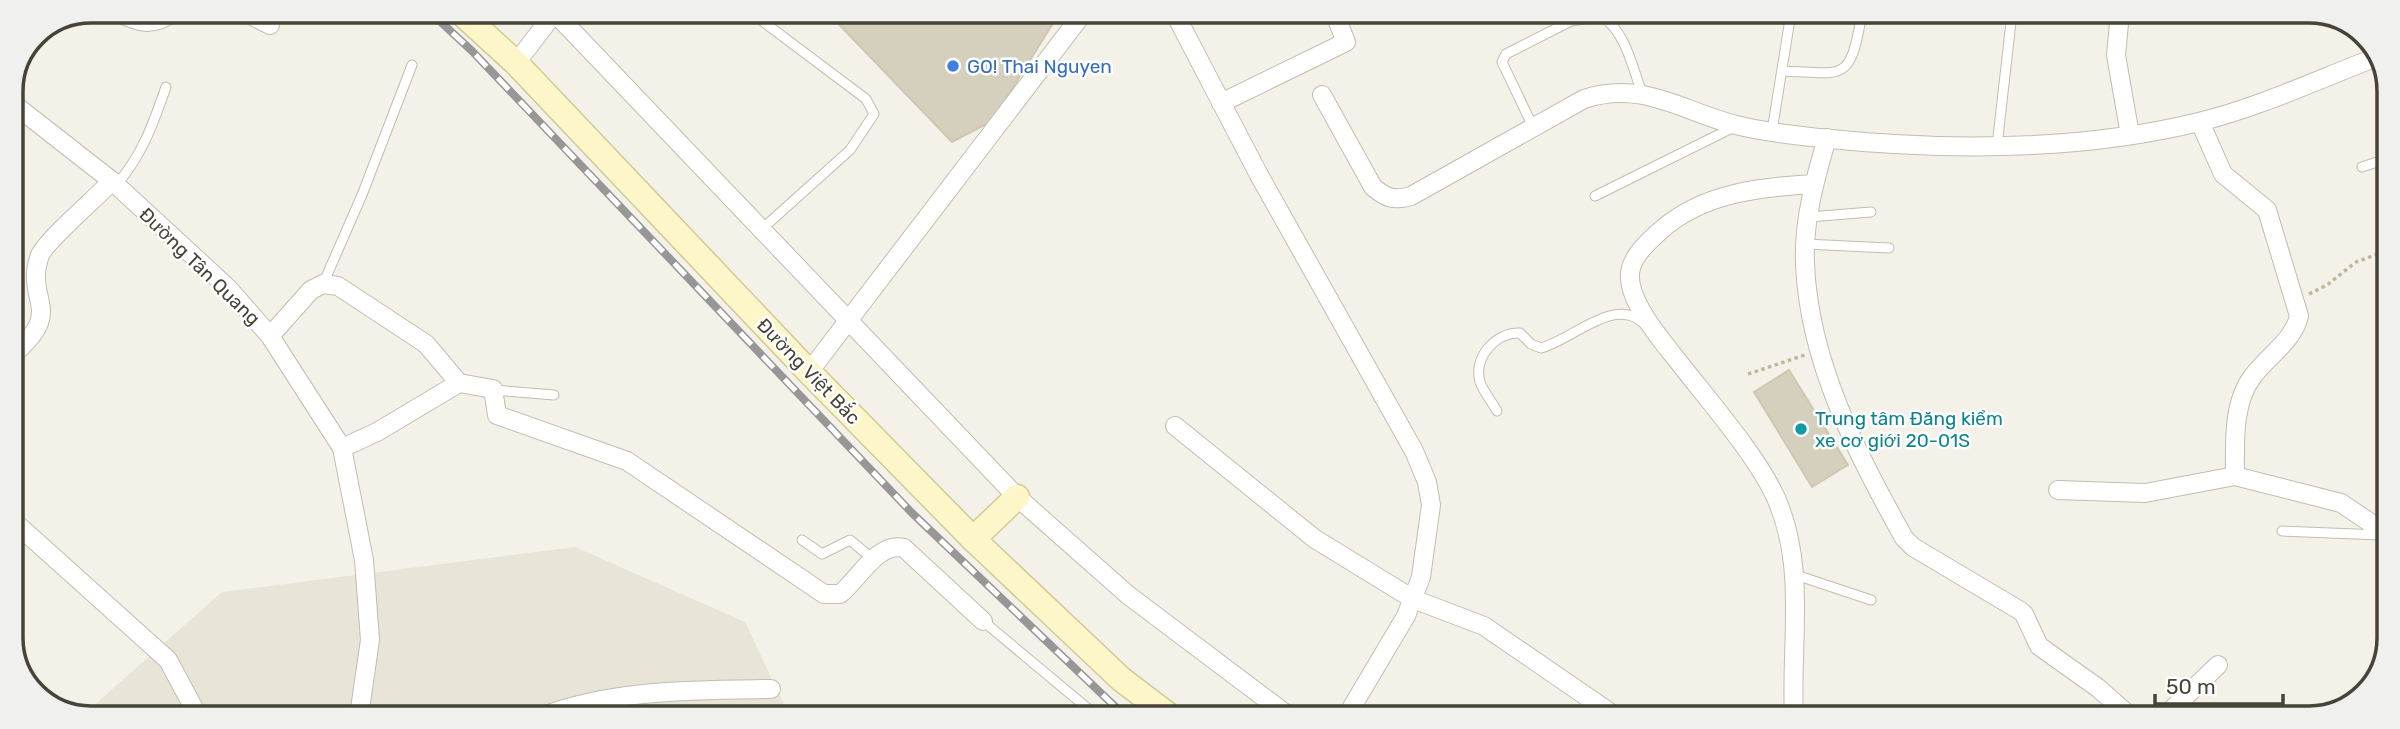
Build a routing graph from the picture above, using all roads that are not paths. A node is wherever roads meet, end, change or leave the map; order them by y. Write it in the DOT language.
graph roads {
  1 [pos="266,23"];
  2 [pos="472,23"];
  3 [pos="547,23"];
  4 [pos="565,23"];
  5 [pos="765,23"];
  6 [pos="1076,23"];
  7 [pos="1180,23"];
  8 [pos="1338,23"];
  9 [pos="1567,23"];
  10 [pos="1612,23"];
  11 [pos="1789,23"];
  12 [pos="1860,23"];
  13 [pos="2011,23"];
  14 [pos="2119,23"];
  15 [pos="270,25"];
  16 [pos="2369,60"];
  17 [pos="516,63"];
  18 [pos="412,65"];
  19 [pos="1782,71"];
  20 [pos="166,87"];
  21 [pos="1642,93"];
  22 [pos="1322,95"];
  23 [pos="1221,103"];
  24 [pos="23,112"];
  25 [pos="2200,122"];
  26 [pos="1737,126"];
  27 [pos="1533,127"];
  28 [pos="1772,131"];
  29 [pos="2130,135"];
  30 [pos="1826,138"];
  31 [pos="1997,148"];
  32 [pos="2377,162"];
  33 [pos="2362,167"];
  34 [pos="114,183"];
  35 [pos="1814,184"];
  36 [pos="1595,197"];
  37 [pos="1871,212"];
  38 [pos="1808,217"];
  39 [pos="762,229"];
  40 [pos="1805,244"];
  41 [pos="1889,248"];
  42 [pos="323,284"];
  43 [pos="848,321"];
  44 [pos="1657,334"];
  45 [pos="270,336"];
  46 [pos="23,346"];
  47 [pos="809,372"];
  48 [pos="459,383"];
  49 [pos="494,390"];
  50 [pos="554,395"];
  51 [pos="1497,411"];
  52 [pos="1175,426"];
  53 [pos="342,448"];
  54 [pos="2235,476"];
  55 [pos="2058,490"];
  56 [pos="1017,497"];
  57 [pos="2377,528"];
  58 [pos="23,530"];
  59 [pos="2282,531"];
  60 [pos="2377,535"];
  61 [pos="973,539"];
  62 [pos="802,540"];
  63 [pos="874,560"];
  64 [pos="1796,575"];
  65 [pos="1413,599"];
  66 [pos="1871,600"];
  67 [pos="983,621"];
  68 [pos="2218,665"];
  69 [pos="771,690"];
  70 [pos="193,706"];
  71 [pos="360,706"];
  72 [pos="581,706"];
  73 [pos="1085,706"];
  74 [pos="1157,706"];
  75 [pos="1275,706"];
  76 [pos="1353,706"];
  77 [pos="1601,706"];
  78 [pos="1794,706"];
  79 [pos="2118,706"];
  80 [pos="2175,706"];
  1 -- 15 [label="street"];
  2 -- 17 [label="main road, Đường Việt Bắc"];
  3 -- 17 [label="street"];
  4 -- 39 [label="street"];
  5 -- 39 [label="lane"];
  6 -- 43 [label="street"];
  7 -- 23 [label="street"];
  8 -- 23 [label="street"];
  9 -- 27 [label="lane"];
  10 -- 21 [label="lane"];
  11 -- 19 [label="lane"];
  12 -- 19 [label="lane"];
  13 -- 31 [label="lane"];
  14 -- 29 [label="street"];
  16 -- 25 [label="street"];
  17 -- 47 [label="main road, Đường Việt Bắc"];
  18 -- 42 [label="lane"];
  19 -- 28 [label="lane"];
  20 -- 34 [label="lane"];
  21 -- 26 [label="street"];
  21 -- 27 [label="street"];
  22 -- 27 [label="street"];
  23 -- 65 [label="street"];
  24 -- 34 [label="street, Đường Tân Quang"];
  25 -- 29 [label="street"];
  25 -- 54 [label="street"];
  26 -- 28 [label="street"];
  26 -- 36 [label="lane"];
  28 -- 30 [label="street"];
  29 -- 31 [label="street"];
  30 -- 31 [label="street"];
  30 -- 35 [label="street"];
  32 -- 33 [label="lane"];
  34 -- 45 [label="street, Đường Tân Quang"];
  34 -- 46 [label="street"];
  35 -- 38 [label="street"];
  35 -- 44 [label="street"];
  37 -- 38 [label="lane"];
  38 -- 40 [label="street"];
  39 -- 43 [label="street"];
  40 -- 41 [label="lane"];
  40 -- 79 [label="street"];
  42 -- 45 [label="street"];
  42 -- 48 [label="street"];
  43 -- 47 [label="street"];
  43 -- 56 [label="street"];
  44 -- 51 [label="lane"];
  44 -- 64 [label="street"];
  45 -- 53 [label="street, Đường Tân Quang"];
  47 -- 61 [label="main road, Đường Việt Bắc"];
  48 -- 49 [label="street"];
  48 -- 53 [label="street"];
  49 -- 50 [label="lane"];
  49 -- 63 [label="street"];
  52 -- 65 [label="street"];
  53 -- 71 [label="street, Đường Tân Quang"];
  54 -- 55 [label="street"];
  54 -- 57 [label="street"];
  56 -- 61 [label="main road"];
  56 -- 75 [label="street"];
  58 -- 70 [label="street"];
  59 -- 60 [label="lane"];
  61 -- 74 [label="main road, Đường Việt Bắc"];
  62 -- 63 [label="lane"];
  63 -- 67 [label="street"];
  64 -- 66 [label="lane"];
  64 -- 78 [label="street"];
  65 -- 76 [label="street"];
  65 -- 77 [label="street"];
  67 -- 73 [label="lane"];
  68 -- 80 [label="street"];
  69 -- 72 [label="street"];
}
